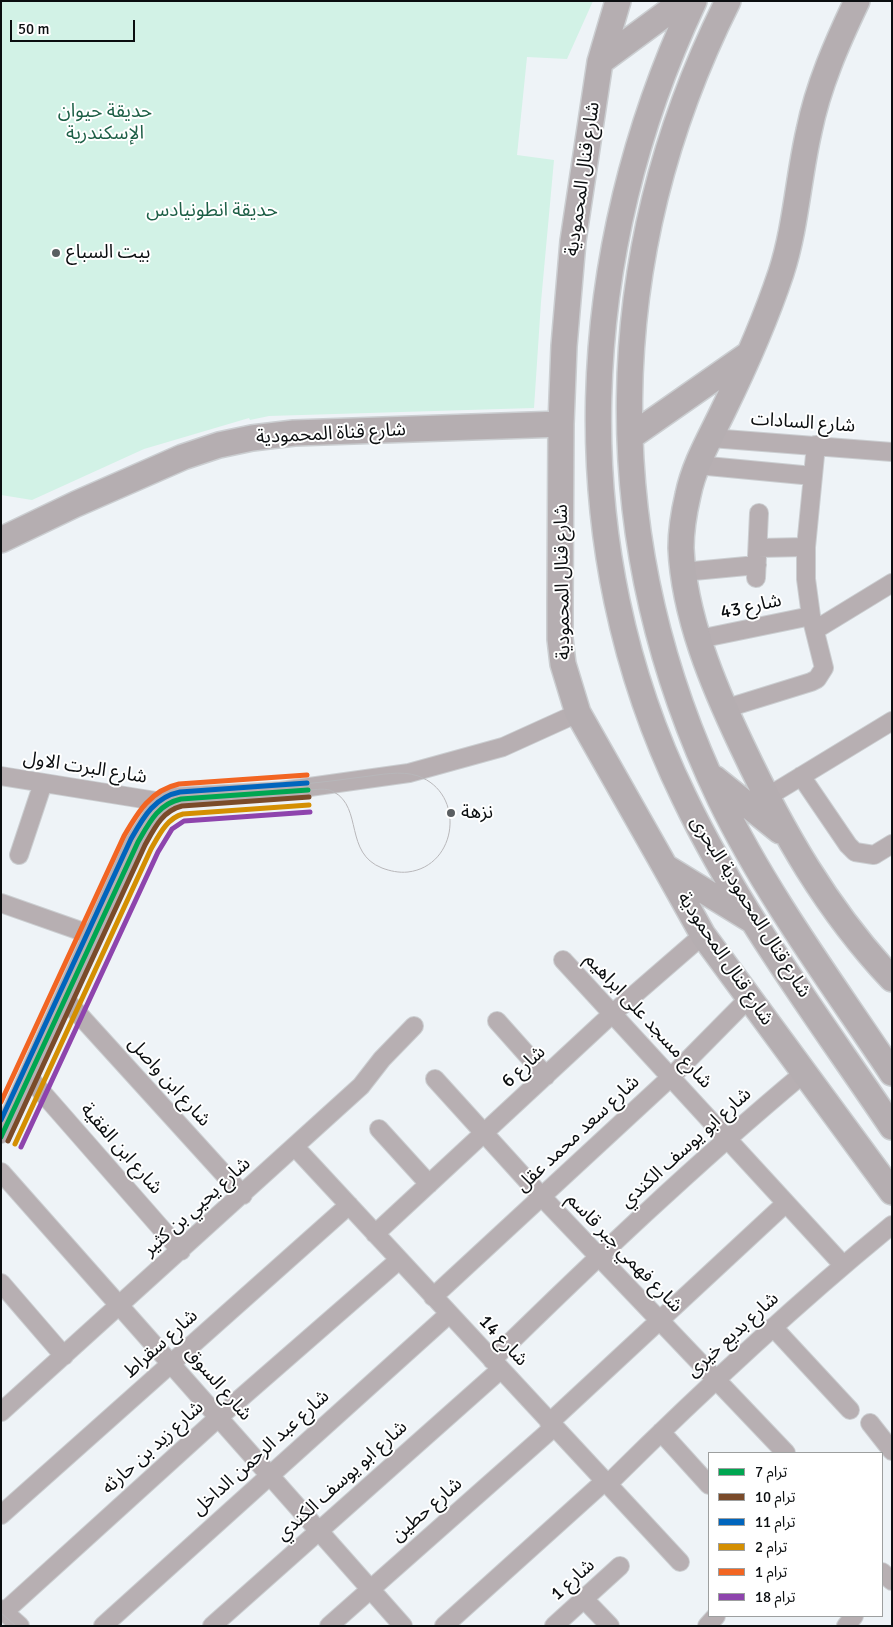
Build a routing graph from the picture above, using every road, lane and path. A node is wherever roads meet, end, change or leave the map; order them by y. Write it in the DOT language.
graph roads {
  1 [pos="618,1"];
  2 [pos="683,1"];
  3 [pos="694,1"];
  4 [pos="728,1"];
  5 [pos="857,1"];
  6 [pos="600,62"];
  7 [pos="752,352"];
  8 [pos="561,424"];
  9 [pos="630,437"];
  10 [pos="711,438"];
  11 [pos="816,445"];
  12 [pos="892,452"];
  13 [pos="697,465"];
  14 [pos="813,476"];
  15 [pos="759,513"];
  16 [pos="1,540"];
  17 [pos="806,547"];
  18 [pos="757,564"];
  19 [pos="683,572"];
  20 [pos="892,583"];
  21 [pos="813,623"];
  22 [pos="699,639"];
  23 [pos="724,709"];
  24 [pos="578,713"];
  25 [pos="892,721"];
  26 [pos="708,773"];
  27 [pos="801,776"];
  28 [pos="3,781"];
  29 [pos="43,783"];
  30 [pos="767,797"];
  31 [pos="162,802"];
  32 [pos="788,838"];
  33 [pos="892,844"];
  34 [pos="19,855"];
  35 [pos="664,866"];
  36 [pos="1,903"];
  37 [pos="754,922"];
  38 [pos="92,934"];
  39 [pos="703,935"];
  40 [pos="563,960"];
  41 [pos="887,966"];
  42 [pos="64,998"];
  43 [pos="749,998"];
  44 [pos="612,1014"];
  45 [pos="497,1021"];
  46 [pos="414,1026"];
  47 [pos="804,1073"];
  48 [pos="892,1073"];
  49 [pos="546,1076"];
  50 [pos="671,1077"];
  51 [pos="27,1078"];
  52 [pos="435,1079"];
  53 [pos="892,1127"];
  54 [pos="379,1129"];
  55 [pos="484,1133"];
  56 [pos="1,1134"];
  57 [pos="726,1138"];
  58 [pos="295,1147"];
  59 [pos="1,1172"];
  60 [pos="429,1184"];
  61 [pos="892,1192"];
  62 [pos="243,1195"];
  63 [pos="542,1197"];
  64 [pos="786,1202"];
  65 [pos="349,1205"];
  66 [pos="892,1225"];
  67 [pos="375,1234"];
  68 [pos="181,1251"];
  69 [pos="598,1256"];
  70 [pos="399,1260"];
  71 [pos="843,1264"];
  72 [pos="1,1283"];
  73 [pos="433,1297"];
  74 [pos="120,1305"];
  75 [pos="449,1314"];
  76 [pos="660,1320"];
  77 [pos="773,1327"];
  78 [pos="64,1356"];
  79 [pos="172,1364"];
  80 [pos="496,1365"];
  81 [pos="714,1379"];
  82 [pos="4,1405"];
  83 [pos="850,1410"];
  84 [pos="219,1417"];
  85 [pos="870,1423"];
  86 [pos="552,1425"];
  87 [pos="661,1432"];
  88 [pos="892,1450"];
  89 [pos="785,1452"];
  90 [pos="269,1474"];
  91 [pos="607,1482"];
  92 [pos="708,1484"];
  93 [pos="1,1515"];
  94 [pos="318,1530"];
  95 [pos="680,1562"];
  96 [pos="620,1566"];
  97 [pos="370,1589"];
  98 [pos="584,1598"];
  99 [pos="3,1611"];
  100 [pos="20,1626"];
  101 [pos="103,1626"];
  102 [pos="212,1626"];
  103 [pos="329,1626"];
  104 [pos="403,1626"];
  105 [pos="444,1626"];
  106 [pos="554,1626"];
  107 [pos="610,1626"];
  1 -- 6 [label="main road, شارع قنال المحمودية"];
  2 -- 6 [label="main road"];
  3 -- 37 [label="main road, شارع قنال المحمودية البحرى"];
  4 -- 9 [label="main road, شارع قنال المحمودية البحرى"];
  5 -- 7 [label="main road"];
  6 -- 8 [label="main road, شارع قنال المحمودية"];
  7 -- 9 [label="main road"];
  7 -- 10 [label="main road"];
  8 -- 16 [label="main road, شارع قناة المحمودية"];
  8 -- 24 [label="main road, شارع قنال المحمودية"];
  9 -- 26 [label="main road, شارع قنال المحمودية البحرى"];
  10 -- 11 [label="street, شارع السادات"];
  10 -- 13 [label="main road"];
  11 -- 12 [label="street, شارع السادات"];
  11 -- 14 [label="street"];
  13 -- 14 [label="street"];
  13 -- 19 [label="main road"];
  14 -- 17 [label="street"];
  15 -- 18 [label="street"];
  17 -- 18 [label="street"];
  17 -- 21 [label="street"];
  18 -- 19 [label="street"];
  19 -- 22 [label="main road"];
  20 -- 21 [label="street, شارع 43"];
  21 -- 22 [label="street, شارع 43"];
  21 -- 23 [label="street"];
  22 -- 23 [label="main road"];
  23 -- 30 [label="main road"];
  24 -- 31 [label="street"];
  24 -- 35 [label="main road, شارع قنال المحمودية"];
  25 -- 27 [label="street"];
  26 -- 32 [label="main road"];
  26 -- 48 [label="main road, شارع قنال المحمودية البحرى"];
  27 -- 30 [label="street"];
  27 -- 33 [label="street"];
  28 -- 29 [label="street, شارع البرت الاول"];
  29 -- 31 [label="street, شارع البرت الاول"];
  29 -- 34 [label="street"];
  30 -- 32 [label="main road"];
  31 -- 38 [label="street"];
  32 -- 41 [label="main road"];
  35 -- 37 [label="main road"];
  35 -- 39 [label="main road, شارع قنال المحمودية"];
  36 -- 38 [label="street"];
  37 -- 53 [label="main road, شارع قنال المحمودية البحرى"];
  38 -- 42 [label="street"];
  39 -- 43 [label="main road, شارع قنال المحمودية"];
  39 -- 44 [label="street, شارع 6"];
  40 -- 44 [label="street, شارع مسجد على ابراهيم"];
  42 -- 51 [label="street"];
  42 -- 62 [label="street, شارع ابن واصل"];
  43 -- 47 [label="main road, شارع قنال المحمودية"];
  43 -- 50 [label="street, شارع سعد محمد عقل"];
  44 -- 49 [label="street, شارع 6"];
  44 -- 50 [label="street, شارع مسجد على ابراهيم"];
  45 -- 49 [label="street"];
  46 -- 58 [label="street, شارع يحيي بن كثير"];
  47 -- 57 [label="street, شارع ابو يوسف الكندي"];
  47 -- 61 [label="main road, شارع قنال المحمودية"];
  49 -- 55 [label="street, شارع 6"];
  50 -- 57 [label="street, شارع مسجد على ابراهيم"];
  50 -- 63 [label="street, شارع سعد محمد عقل"];
  51 -- 56 [label="street"];
  51 -- 68 [label="street, شارع ابن الفقية"];
  52 -- 55 [label="street, شارع فهمي جبر قاسم"];
  54 -- 60 [label="street"];
  55 -- 60 [label="street, شارع 6"];
  55 -- 63 [label="street, شارع فهمي جبر قاسم"];
  57 -- 64 [label="street, شارع مسجد على ابراهيم"];
  57 -- 69 [label="street, شارع ابو يوسف الكندي"];
  58 -- 62 [label="street, شارع يحيي بن كثير"];
  58 -- 65 [label="street, شارع 14"];
  59 -- 74 [label="street, شارع السوق"];
  60 -- 67 [label="street, شارع 6"];
  62 -- 68 [label="street, شارع يحيي بن كثير"];
  63 -- 69 [label="street, شارع فهمي جبر قاسم"];
  63 -- 73 [label="street, شارع سعد محمد عقل"];
  64 -- 71 [label="street, شارع مسجد على ابراهيم"];
  64 -- 76 [label="street, شارع حطين"];
  65 -- 67 [label="street, شارع 14"];
  65 -- 79 [label="street, شارع سقراط"];
  66 -- 71 [label="street, شارع بديع خيرى"];
  67 -- 70 [label="street, شارع 14"];
  68 -- 74 [label="street, شارع يحيي بن كثير"];
  69 -- 76 [label="street, شارع فهمي جبر قاسم"];
  69 -- 80 [label="street, شارع ابو يوسف الكندي"];
  70 -- 73 [label="street, شارع 14"];
  70 -- 84 [label="street, شارع زيد بن حارثه"];
  71 -- 77 [label="street, شارع بديع خيرى"];
  72 -- 78 [label="street"];
  73 -- 75 [label="street, شارع 14"];
  74 -- 78 [label="street, شارع يحيي بن كثير"];
  74 -- 79 [label="street, شارع السوق"];
  75 -- 80 [label="street, شارع 14"];
  75 -- 90 [label="street, شارع عبد الرحمن الداخل"];
  76 -- 81 [label="street, شارع فهمي جبر قاسم"];
  76 -- 86 [label="street, شارع حطين"];
  77 -- 81 [label="street, شارع بديع خيرى"];
  77 -- 83 [label="street"];
  78 -- 82 [label="street, شارع يحيي بن كثير"];
  79 -- 84 [label="street, شارع السوق"];
  79 -- 93 [label="street, شارع سقراط"];
  80 -- 86 [label="street, شارع 14"];
  80 -- 94 [label="street, شارع ابو يوسف الكندي"];
  81 -- 87 [label="street, شارع بديع خيرى"];
  81 -- 89 [label="street, شارع فهمي جبر قاسم"];
  84 -- 90 [label="street, شارع السوق"];
  84 -- 99 [label="street, شارع زيد بن حارثه"];
  85 -- 88 [label="street"];
  86 -- 91 [label="street, شارع 14"];
  86 -- 97 [label="street, شارع حطين"];
  87 -- 91 [label="street, شارع بديع خيرى"];
  87 -- 92 [label="street"];
  90 -- 94 [label="street, شارع السوق"];
  90 -- 101 [label="street, شارع عبد الرحمن الداخل"];
  91 -- 95 [label="street, شارع 14"];
  91 -- 105 [label="street, شارع بديع خيرى"];
  94 -- 97 [label="street, شارع السوق"];
  94 -- 102 [label="street, شارع ابو يوسف الكندي"];
  96 -- 98 [label="street, شارع 1"];
  97 -- 103 [label="street, شارع حطين"];
  97 -- 104 [label="street, شارع السوق"];
  98 -- 106 [label="street, شارع 1"];
  98 -- 107 [label="street"];
  99 -- 100 [label="street"];
}
